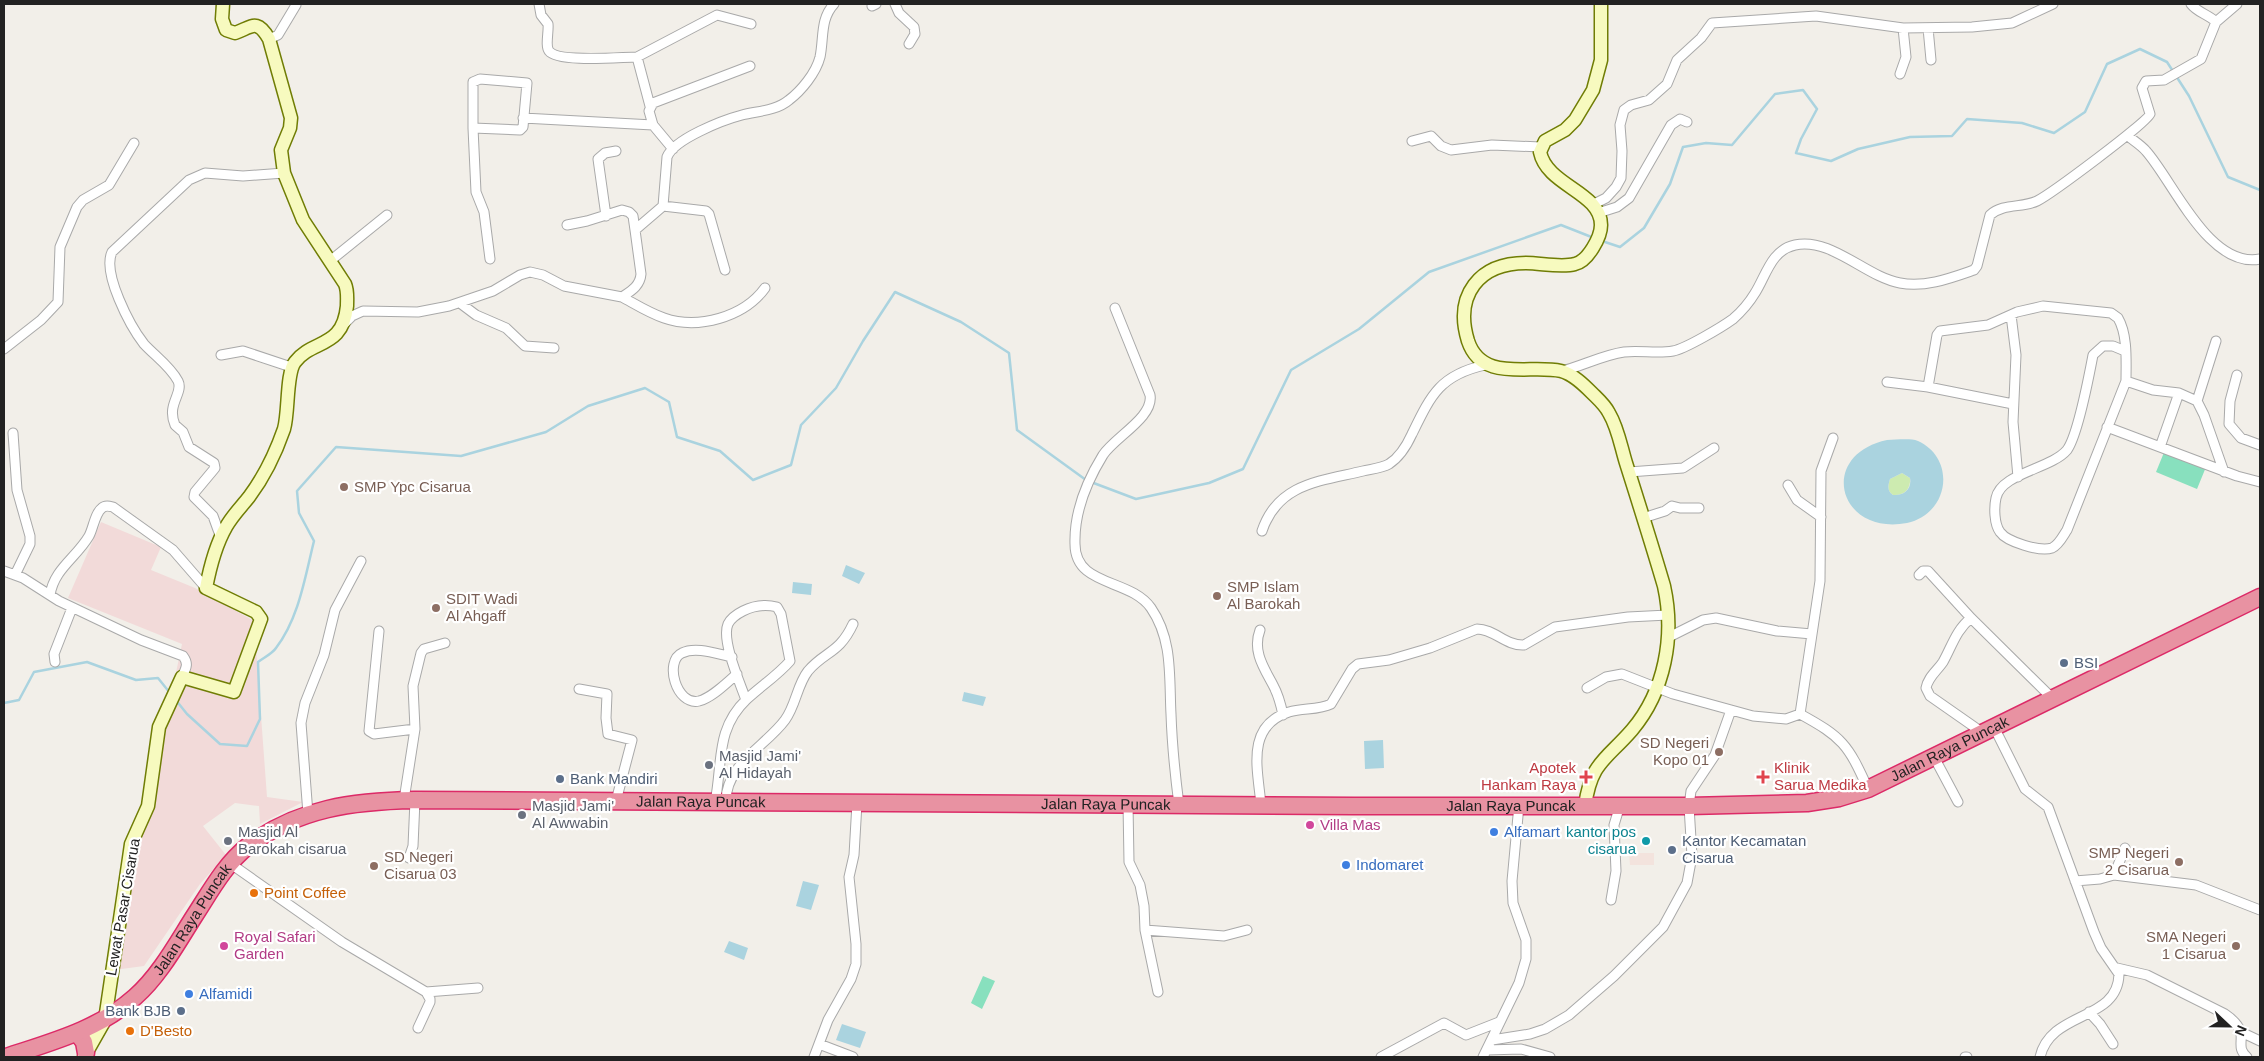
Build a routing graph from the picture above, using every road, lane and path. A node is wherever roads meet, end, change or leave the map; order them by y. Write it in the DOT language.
graph roads {
  1 [pos="223,4"];
  2 [pos="539,4"];
  3 [pos="834,4"];
  4 [pos="895,4"];
  5 [pos="1601,4"];
  6 [pos="2052,4"];
  7 [pos="2191,4"];
  8 [pos="2237,4"];
  9 [pos="296,5"];
  10 [pos="2216,22"];
  11 [pos="751,24"];
  12 [pos="1903,28"];
  13 [pos="1928,28"];
  14 [pos="269,39"];
  15 [pos="909,44"];
  16 [pos="636,57"];
  17 [pos="1931,60"];
  18 [pos="750,66"];
  19 [pos="1900,74"];
  20 [pos="650,106"];
  21 [pos="523,118"];
  22 [pos="1687,122"];
  23 [pos="654,125"];
  24 [pos="473,128"];
  25 [pos="2128,136"];
  26 [pos="1412,141"];
  27 [pos="134,143"];
  28 [pos="1541,147"];
  29 [pos="673,148"];
  30 [pos="616,152"];
  31 [pos="284,173"];
  32 [pos="664,206"];
  33 [pos="1596,208"];
  34 [pos="387,214"];
  35 [pos="606,216"];
  36 [pos="567,224"];
  37 [pos="635,230"];
  38 [pos="490,258"];
  39 [pos="2260,259"];
  40 [pos="330,261"];
  41 [pos="725,270"];
  42 [pos="765,288"];
  43 [pos="622,297"];
  44 [pos="460,303"];
  45 [pos="1115,308"];
  46 [pos="2011,315"];
  47 [pos="341,327"];
  48 [pos="2216,341"];
  49 [pos="554,348"];
  50 [pos="4,349"];
  51 [pos="2125,351"];
  52 [pos="221,355"];
  53 [pos="1485,365"];
  54 [pos="292,368"];
  55 [pos="1562,371"];
  56 [pos="2236,374"];
  57 [pos="2126,381"];
  58 [pos="1887,382"];
  59 [pos="1928,387"];
  60 [pos="2180,393"];
  61 [pos="2197,401"];
  62 [pos="2013,404"];
  63 [pos="2107,427"];
  64 [pos="13,434"];
  65 [pos="1833,438"];
  66 [pos="2259,443"];
  67 [pos="2160,447"];
  68 [pos="1714,448"];
  69 [pos="1629,472"];
  70 [pos="2224,472"];
  71 [pos="2018,477"];
  72 [pos="2260,482"];
  73 [pos="1788,485"];
  74 [pos="1699,508"];
  75 [pos="1821,516"];
  76 [pos="1643,518"];
  77 [pos="1262,531"];
  78 [pos="221,538"];
  79 [pos="360,561"];
  80 [pos="4,571"];
  81 [pos="15,575"];
  82 [pos="1919,575"];
  83 [pos="206,588"];
  84 [pos="50,595"];
  85 [pos="2260,597"];
  86 [pos="72,608"];
  87 [pos="1668,615"];
  88 [pos="1971,618"];
  89 [pos="852,624"];
  90 [pos="1260,630"];
  91 [pos="379,631"];
  92 [pos="1812,634"];
  93 [pos="1668,638"];
  94 [pos="445,643"];
  95 [pos="732,657"];
  96 [pos="55,662"];
  97 [pos="737,674"];
  98 [pos="182,677"];
  99 [pos="1658,687"];
  100 [pos="1587,688"];
  101 [pos="578,689"];
  102 [pos="2053,698"];
  103 [pos="746,700"];
  104 [pos="1731,710"];
  105 [pos="1800,714"];
  106 [pos="1283,715"];
  107 [pos="415,729"];
  108 [pos="1989,730"];
  109 [pos="1934,757"];
  110 [pos="1868,789"];
  111 [pos="409,800"];
  112 [pos="616,801"];
  113 [pos="721,802"];
  114 [pos="1958,802"];
  115 [pos="857,803"];
  116 [pos="1128,804"];
  117 [pos="1179,804"];
  118 [pos="1261,805"];
  119 [pos="1519,805"];
  120 [pos="1620,805"];
  121 [pos="1586,806"];
  122 [pos="1689,806"];
  123 [pos="308,814"];
  124 [pos="2125,848"];
  125 [pos="409,858"];
  126 [pos="231,864"];
  127 [pos="2114,874"];
  128 [pos="2075,881"];
  129 [pos="1611,900"];
  130 [pos="2260,910"];
  131 [pos="1144,930"];
  132 [pos="1247,930"];
  133 [pos="2117,968"];
  134 [pos="478,988"];
  135 [pos="426,992"];
  136 [pos="1158,992"];
  137 [pos="2089,1012"];
  138 [pos="105,1020"];
  139 [pos="1499,1022"];
  140 [pos="418,1028"];
  141 [pos="2241,1032"];
  142 [pos="77,1033"];
  143 [pos="1492,1040"];
  144 [pos="2260,1042"];
  145 [pos="819,1044"];
  146 [pos="2113,1044"];
  147 [pos="1485,1053"];
  148 [pos="85,1055"];
  149 [pos="6,1057"];
  150 [pos="814,1057"];
  151 [pos="852,1057"];
  152 [pos="1381,1057"];
  153 [pos="1550,1057"];
  154 [pos="2040,1057"];
  155 [pos="2247,1057"];
  1 -- 14 [label="street"];
  2 -- 16 [label="street"];
  3 -- 29 [label="street"];
  4 -- 15 [label="street"];
  5 -- 28 [label="street"];
  6 -- 13 [label="street"];
  7 -- 10 [label="street"];
  8 -- 10 [label="street"];
  9 -- 14 [label="street"];
  10 -- 25 [label="street"];
  11 -- 16 [label="street"];
  12 -- 13 [label="street"];
  12 -- 19 [label="street"];
  12 -- 33 [label="street"];
  13 -- 17 [label="street"];
  14 -- 31 [label="street"];
  16 -- 20 [label="street"];
  18 -- 20 [label="street"];
  20 -- 23 [label="street"];
  21 -- 23 [label="street"];
  21 -- 24 [label="street"];
  21 -- 24 [label="street"];
  22 -- 33 [label="street"];
  23 -- 29 [label="street"];
  24 -- 38 [label="street"];
  25 -- 39 [label="street"];
  25 -- 55 [label="street"];
  26 -- 28 [label="street"];
  27 -- 50 [label="street"];
  28 -- 33 [label="street"];
  29 -- 32 [label="street"];
  30 -- 35 [label="street"];
  31 -- 40 [label="street"];
  31 -- 78 [label="street"];
  32 -- 37 [label="street"];
  32 -- 41 [label="street"];
  33 -- 53 [label="street"];
  34 -- 40 [label="street"];
  35 -- 36 [label="street"];
  35 -- 37 [label="street"];
  37 -- 43 [label="street"];
  40 -- 47 [label="street"];
  42 -- 43 [label="street"];
  43 -- 44 [label="street"];
  44 -- 47 [label="street"];
  44 -- 49 [label="street"];
  45 -- 117 [label="street"];
  46 -- 51 [label="street"];
  46 -- 59 [label="street"];
  46 -- 62 [label="street"];
  47 -- 54 [label="street"];
  48 -- 61 [label="street"];
  51 -- 57 [label="street"];
  51 -- 71 [label="street"];
  52 -- 54 [label="street"];
  53 -- 55 [label="street"];
  53 -- 77 [label="street"];
  54 -- 78 [label="street"];
  55 -- 69 [label="street"];
  56 -- 66 [label="street"];
  57 -- 60 [label="street"];
  57 -- 63 [label="street"];
  58 -- 59 [label="street"];
  59 -- 62 [label="street"];
  60 -- 61 [label="street"];
  60 -- 67 [label="street"];
  61 -- 70 [label="street"];
  62 -- 71 [label="street"];
  63 -- 67 [label="street"];
  63 -- 71 [label="street"];
  64 -- 81 [label="street"];
  65 -- 75 [label="street"];
  67 -- 70 [label="street"];
  68 -- 69 [label="street"];
  69 -- 76 [label="street"];
  70 -- 72 [label="street"];
  73 -- 75 [label="street"];
  74 -- 76 [label="street"];
  75 -- 92 [label="street"];
  76 -- 87 [label="street"];
  78 -- 83 [label="street"];
  79 -- 123 [label="street"];
  80 -- 81 [label="street"];
  81 -- 84 [label="street"];
  82 -- 88 [label="street"];
  83 -- 84 [label="street"];
  83 -- 98 [label="street"];
  84 -- 86 [label="street"];
  85 -- 102 [label="highway, Jalan Raya Puncak"];
  86 -- 96 [label="street"];
  86 -- 98 [label="street"];
  87 -- 93 [label="street"];
  87 -- 106 [label="street"];
  88 -- 102 [label="street"];
  88 -- 108 [label="street"];
  89 -- 113 [label="street"];
  90 -- 106 [label="street"];
  91 -- 107 [label="street"];
  92 -- 93 [label="street"];
  92 -- 105 [label="street"];
  93 -- 99 [label="street"];
  94 -- 107 [label="street"];
  95 -- 97 [label="street"];
  95 -- 97 [label="street"];
  95 -- 103 [label="street"];
  97 -- 103 [label="street"];
  98 -- 138 [label="street, Lewat Pasar Cisarua"];
  99 -- 100 [label="street"];
  99 -- 104 [label="street"];
  99 -- 121 [label="street"];
  101 -- 112 [label="street"];
  102 -- 108 [label="highway, Jalan Raya Puncak"];
  103 -- 113 [label="street"];
  104 -- 105 [label="street"];
  104 -- 122 [label="street"];
  105 -- 110 [label="street"];
  106 -- 118 [label="street"];
  107 -- 111 [label="street"];
  108 -- 109 [label="highway, Jalan Raya Puncak"];
  108 -- 128 [label="street"];
  109 -- 110 [label="highway, Jalan Raya Puncak"];
  109 -- 114 [label="street"];
  110 -- 122 [label="highway, Jalan Raya Puncak"];
  111 -- 112 [label="highway, Jalan Raya Puncak"];
  111 -- 123 [label="highway, Jalan Raya Puncak"];
  111 -- 125 [label="street"];
  112 -- 113 [label="highway, Jalan Raya Puncak"];
  113 -- 115 [label="highway, Jalan Raya Puncak"];
  115 -- 116 [label="highway, Jalan Raya Puncak"];
  115 -- 145 [label="street"];
  116 -- 117 [label="highway, Jalan Raya Puncak"];
  116 -- 131 [label="street"];
  117 -- 118 [label="highway, Jalan Raya Puncak"];
  118 -- 119 [label="highway, Jalan Raya Puncak"];
  119 -- 121 [label="highway, Jalan Raya Puncak"];
  119 -- 139 [label="street"];
  120 -- 121 [label="highway, Jalan Raya Puncak"];
  120 -- 122 [label="highway, Jalan Raya Puncak"];
  120 -- 129 [label="street"];
  122 -- 143 [label="street"];
  123 -- 126 [label="highway, Jalan Raya Puncak"];
  124 -- 127 [label="street"];
  126 -- 135 [label="street"];
  126 -- 138 [label="highway, Jalan Raya Puncak"];
  127 -- 128 [label="street"];
  127 -- 130 [label="street"];
  128 -- 133 [label="street"];
  131 -- 132 [label="street"];
  131 -- 136 [label="street"];
  133 -- 137 [label="street"];
  133 -- 141 [label="street"];
  134 -- 135 [label="street"];
  135 -- 140 [label="street"];
  137 -- 146 [label="street"];
  137 -- 154 [label="street"];
  138 -- 142 [label="highway, Jalan Raya Puncak"];
  138 -- 148 [label="street"];
  139 -- 143 [label="street"];
  139 -- 152 [label="street"];
  141 -- 144 [label="street"];
  141 -- 155 [label="street"];
  142 -- 148 [label="highway"];
  142 -- 149 [label="highway, Jalan Raya Puncak"];
  143 -- 147 [label="street"];
  145 -- 150 [label="street"];
  145 -- 151 [label="street"];
  147 -- 153 [label="street"];
}
